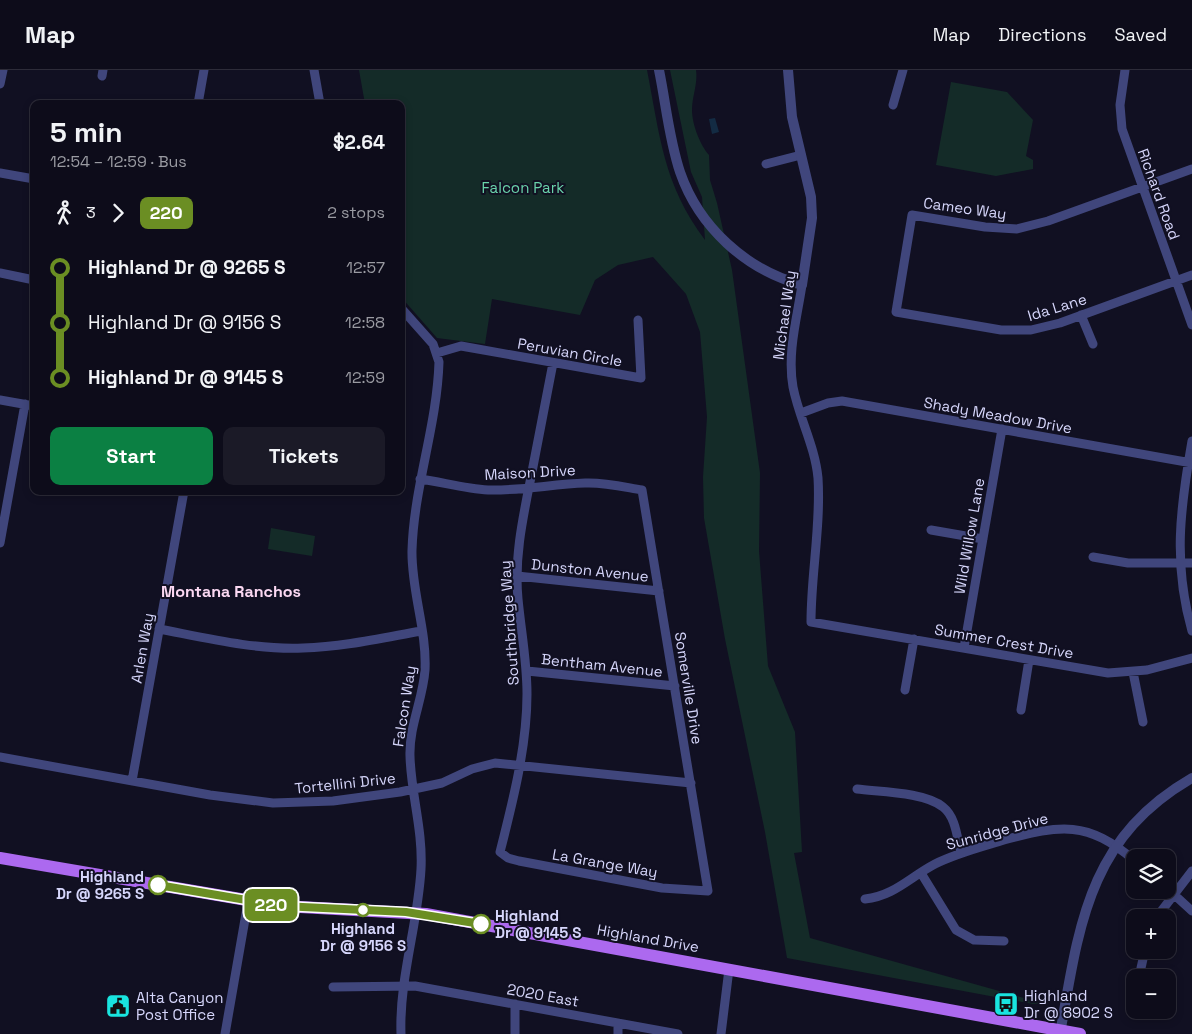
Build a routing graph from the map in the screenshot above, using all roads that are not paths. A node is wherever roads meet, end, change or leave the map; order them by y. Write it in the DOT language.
graph roads {
  1 [pos="3,70"];
  2 [pos="204,70"];
  3 [pos="314,70"];
  4 [pos="659,70"];
  5 [pos="788,70"];
  6 [pos="903,70"];
  7 [pos="1125,70"];
  8 [pos="0,84"];
  9 [pos="199,100"];
  10 [pos="319,100"];
  11 [pos="893,105"];
  12 [pos="801,155"];
  13 [pos="766,164"];
  14 [pos="1192,169"];
  15 [pos="0,173"];
  16 [pos="30,178"];
  17 [pos="1142,187"];
  18 [pos="0,274"];
  19 [pos="1192,275"];
  20 [pos="30,279"];
  21 [pos="1177,281"];
  22 [pos="802,285"];
  23 [pos="405,312"];
  24 [pos="896,312"];
  25 [pos="1082,315"];
  26 [pos="638,320"];
  27 [pos="1192,325"];
  28 [pos="1093,344"];
  29 [pos="437,353"];
  30 [pos="553,363"];
  31 [pos="0,400"];
  32 [pos="29,405"];
  33 [pos="801,413"];
  34 [pos="1002,429"];
  35 [pos="1192,441"];
  36 [pos="1190,463"];
  37 [pos="420,478"];
  38 [pos="529,488"];
  39 [pos="642,490"];
  40 [pos="183,495"];
  41 [pos="931,530"];
  42 [pos="983,539"];
  43 [pos="0,543"];
  44 [pos="1093,557"];
  45 [pos="1179,562"];
  46 [pos="1192,563"];
  47 [pos="517,576"];
  48 [pos="659,591"];
  49 [pos="811,622"];
  50 [pos="159,629"];
  51 [pos="421,631"];
  52 [pos="1192,631"];
  53 [pos="914,639"];
  54 [pos="964,648"];
  55 [pos="1192,658"];
  56 [pos="1029,660"];
  57 [pos="527,671"];
  58 [pos="1133,672"];
  59 [pos="675,686"];
  60 [pos="905,690"];
  61 [pos="1021,710"];
  62 [pos="1144,722"];
  63 [pos="0,757"];
  64 [pos="518,765"];
  65 [pos="1192,778"];
  66 [pos="132,781"];
  67 [pos="691,783"];
  68 [pos="414,789"];
  69 [pos="857,789"];
  70 [pos="1115,846"];
  71 [pos="500,852"];
  72 [pos="960,853"];
  73 [pos="1126,855"];
  74 [pos="0,858"];
  75 [pos="1192,872"];
  76 [pos="922,873"];
  77 [pos="1176,887"];
  78 [pos="708,891"];
  79 [pos="1176,897"];
  80 [pos="865,899"];
  81 [pos="248,902"];
  82 [pos="1192,911"];
  83 [pos="416,912"];
  84 [pos="1004,941"];
  85 [pos="1143,959"];
  86 [pos="1141,968"];
  87 [pos="729,969"];
  88 [pos="403,984"];
  89 [pos="333,987"];
  90 [pos="515,1004"];
  91 [pos="618,1023"];
  92 [pos="1060,1032"];
  93 [pos="226,1034"];
  94 [pos="401,1034"];
  95 [pos="515,1034"];
  96 [pos="618,1034"];
  97 [pos="678,1034"];
  98 [pos="721,1034"];
  99 [pos="1080,1034"];
  1 -- 8 [label="street"];
  2 -- 9 [label="street"];
  3 -- 10 [label="street"];
  4 -- 22 [label="street"];
  5 -- 12 [label="street, Michael Way"];
  6 -- 11 [label="street"];
  7 -- 17 [label="street, Richard Road"];
  12 -- 13 [label="street"];
  12 -- 22 [label="street, Michael Way"];
  14 -- 17 [label="street, Cameo Way"];
  15 -- 16 [label="street"];
  17 -- 21 [label="street, Richard Road"];
  17 -- 24 [label="street, Cameo Way"];
  18 -- 20 [label="street"];
  19 -- 21 [label="street, Ida Lane"];
  21 -- 25 [label="street, Ida Lane"];
  21 -- 27 [label="street, Richard Road"];
  22 -- 33 [label="street, Michael Way"];
  23 -- 29 [label="street"];
  24 -- 25 [label="street, Ida Lane"];
  25 -- 28 [label="street"];
  26 -- 30 [label="street, Peruvian Circle"];
  29 -- 30 [label="street, Peruvian Circle"];
  29 -- 37 [label="street, Falcon Way"];
  30 -- 38 [label="street, Southbridge Way"];
  31 -- 32 [label="street"];
  32 -- 43 [label="street"];
  33 -- 34 [label="street, Shady Meadow Drive"];
  33 -- 49 [label="street, Michael Way"];
  34 -- 36 [label="street, Shady Meadow Drive"];
  34 -- 42 [label="street, Wild Willow Lane"];
  35 -- 36 [label="street"];
  36 -- 45 [label="street"];
  37 -- 38 [label="street, Maison Drive"];
  37 -- 51 [label="street, Falcon Way"];
  38 -- 39 [label="street, Maison Drive"];
  38 -- 47 [label="street, Southbridge Way"];
  39 -- 48 [label="street, Somerville Drive"];
  40 -- 50 [label="street, Arlen Way"];
  41 -- 42 [label="street"];
  42 -- 54 [label="street, Wild Willow Lane"];
  44 -- 45 [label="street"];
  45 -- 46 [label="street"];
  45 -- 52 [label="street"];
  47 -- 48 [label="street, Dunston Avenue"];
  47 -- 57 [label="street, Southbridge Way"];
  48 -- 59 [label="street, Somerville Drive"];
  49 -- 53 [label="street, Summer Crest Drive"];
  50 -- 51 [label="street"];
  50 -- 66 [label="street, Arlen Way"];
  51 -- 68 [label="street, Falcon Way"];
  53 -- 54 [label="street, Summer Crest Drive"];
  53 -- 60 [label="street"];
  54 -- 56 [label="street, Summer Crest Drive"];
  55 -- 58 [label="street, Summer Crest Drive"];
  56 -- 58 [label="street, Summer Crest Drive"];
  56 -- 61 [label="street"];
  57 -- 59 [label="street, Bentham Avenue"];
  57 -- 64 [label="street, Southbridge Way"];
  58 -- 62 [label="street"];
  59 -- 67 [label="street, Somerville Drive"];
  63 -- 66 [label="street, Tortellini Drive"];
  64 -- 67 [label="street, Tortellini Drive"];
  64 -- 68 [label="street, Tortellini Drive"];
  64 -- 71 [label="street, Southbridge Way"];
  65 -- 70 [label="street"];
  66 -- 68 [label="street, Tortellini Drive"];
  67 -- 78 [label="street, Somerville Drive"];
  68 -- 83 [label="street, Falcon Way"];
  69 -- 72 [label="street"];
  70 -- 72 [label="street, Sunridge Drive"];
  70 -- 73 [label="street, Sunridge Drive"];
  70 -- 92 [label="street"];
  71 -- 78 [label="street, La Grange Way"];
  72 -- 76 [label="street, Sunridge Drive"];
  74 -- 81 [label="main road, Highland Drive"];
  75 -- 77 [label="street"];
  76 -- 80 [label="street, Sunridge Drive"];
  76 -- 84 [label="street"];
  79 -- 82 [label="street"];
  81 -- 83 [label="main road, Highland Drive"];
  81 -- 93 [label="street"];
  83 -- 87 [label="main road, Highland Drive"];
  83 -- 88 [label="street, Falcon Way"];
  85 -- 86 [label="street"];
  87 -- 92 [label="main road, Highland Drive"];
  87 -- 98 [label="street"];
  88 -- 89 [label="street, 2020 East"];
  88 -- 90 [label="street, 2020 East"];
  88 -- 94 [label="street, Falcon Way"];
  90 -- 91 [label="street, 2020 East"];
  90 -- 95 [label="street"];
  91 -- 96 [label="street"];
  91 -- 97 [label="street, 2020 East"];
  92 -- 99 [label="main road, Highland Drive"];
}
